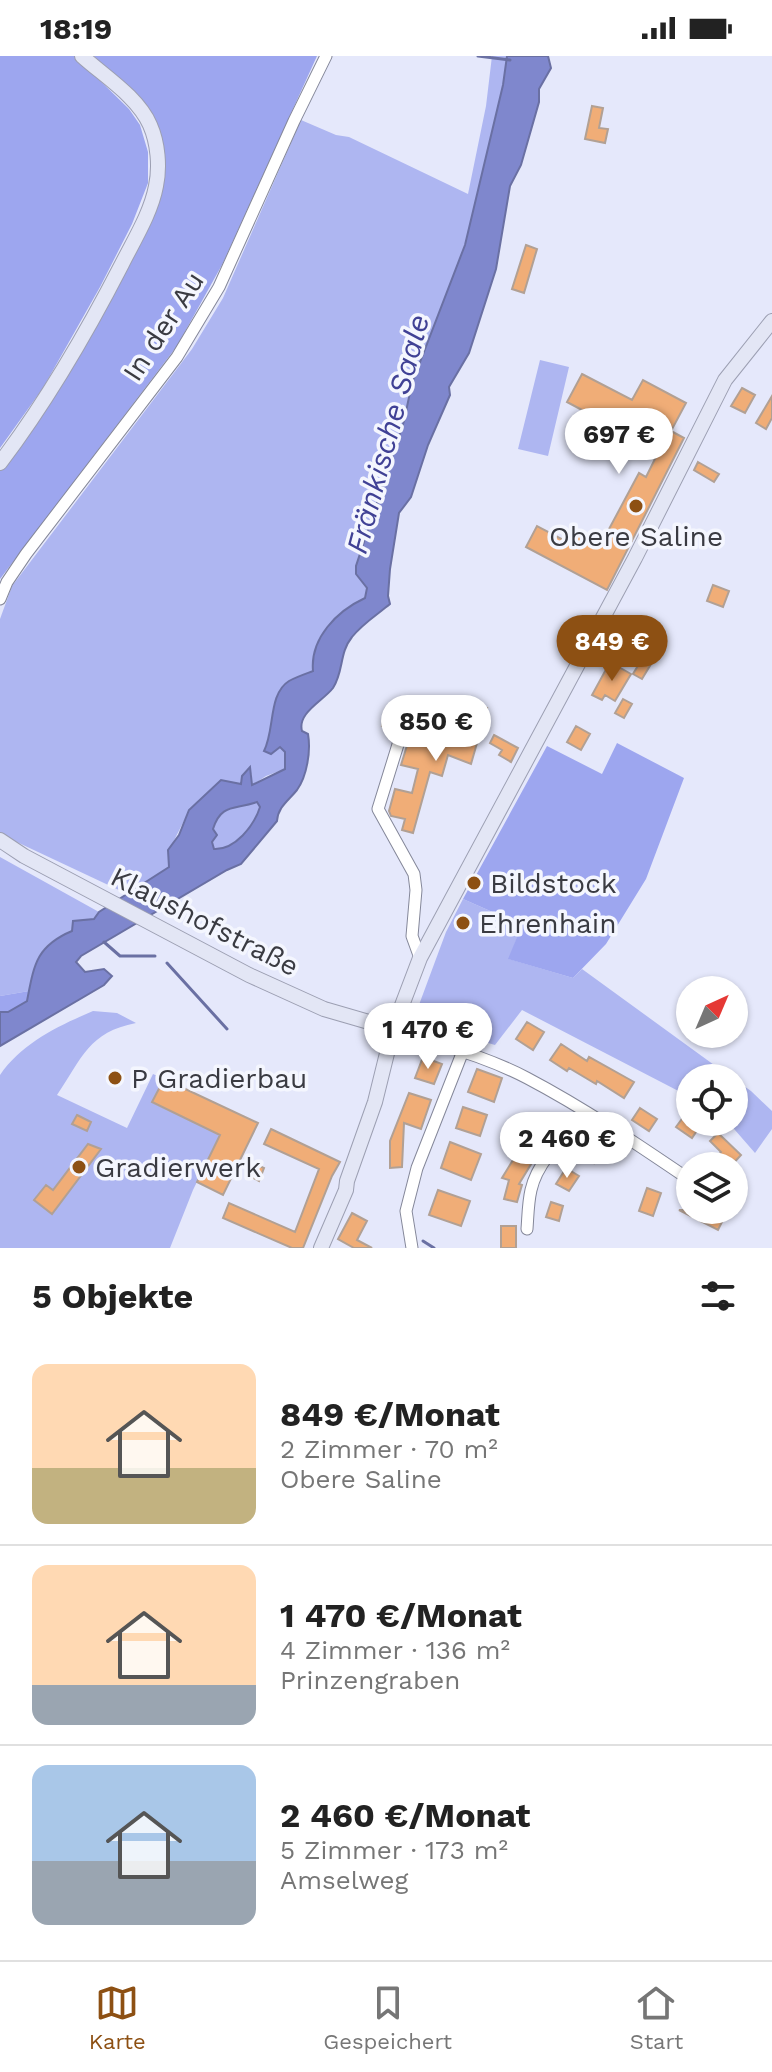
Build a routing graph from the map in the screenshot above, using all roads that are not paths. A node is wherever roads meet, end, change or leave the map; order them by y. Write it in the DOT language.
graph roads {
  1 [pos="82,56"];
  2 [pos="326,56"];
  3 [pos="772,321"];
  4 [pos="0,463"];
  5 [pos="0,599"];
  6 [pos="409,709"];
  7 [pos="0,840"];
  8 [pos="420,958"];
  9 [pos="393,1029"];
  10 [pos="463,1051"];
  11 [pos="587,1113"];
  12 [pos="676,1171"];
  13 [pos="527,1229"];
  14 [pos="321,1248"];
  15 [pos="412,1248"];
  1 -- 4 [label="main road"];
  2 -- 5 [label="street, In der Au"];
  3 -- 8 [label="main road"];
  6 -- 8 [label="street"];
  7 -- 9 [label="main road, Klaushofstraße"];
  8 -- 9 [label="main road"];
  9 -- 10 [label="street"];
  9 -- 14 [label="main road"];
  10 -- 11 [label="street"];
  10 -- 15 [label="street"];
  11 -- 12 [label="street"];
  11 -- 13 [label="street"];
}
